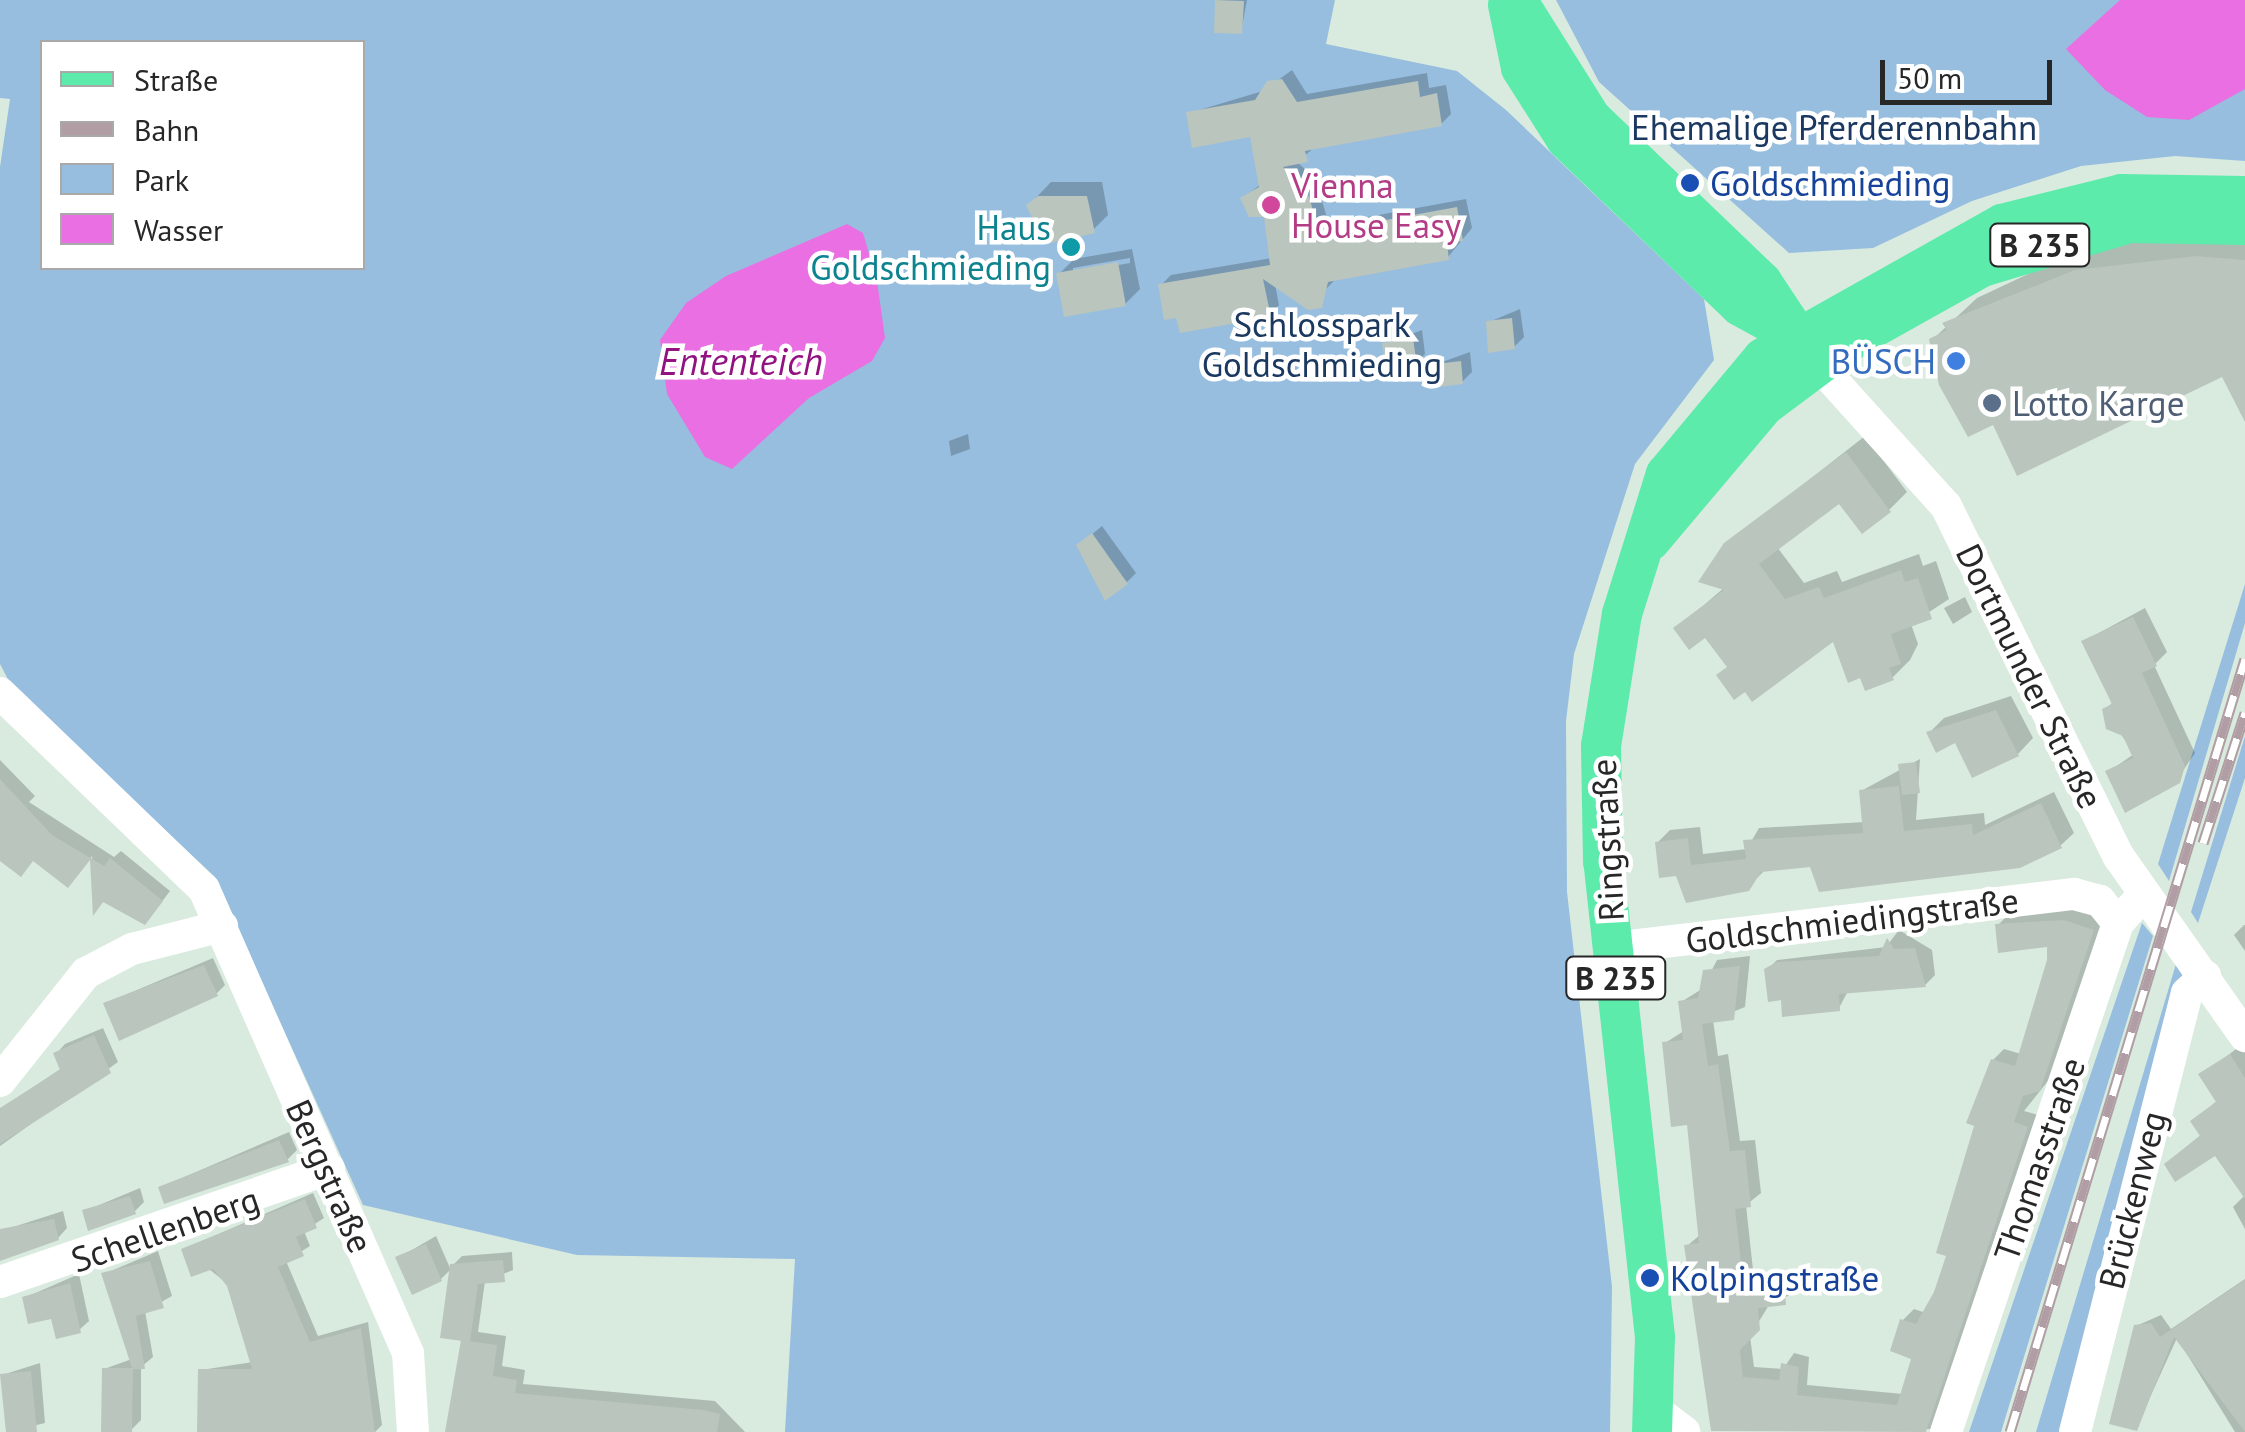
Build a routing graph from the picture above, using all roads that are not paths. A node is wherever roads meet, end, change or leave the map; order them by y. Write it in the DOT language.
graph roads {
  1 [pos="1509,0"];
  2 [pos="1517,0"];
  3 [pos="2245,196"];
  4 [pos="2245,225"];
  5 [pos="1805,350"];
  6 [pos="0,694"];
  7 [pos="2119,857"];
  8 [pos="2082,894"];
  9 [pos="2144,894"];
  10 [pos="2118,923"];
  11 [pos="222,926"];
  12 [pos="1613,948"];
  13 [pos="2205,976"];
  14 [pos="2245,1036"];
  15 [pos="0,1081"];
  16 [pos="328,1169"];
  17 [pos="0,1282"];
  18 [pos="1663,1424"];
  19 [pos="413,1432"];
  20 [pos="1946,1432"];
  21 [pos="2075,1432"];
  1 -- 5 [label="main road, Dortmunder Straße"];
  2 -- 5 [label="main road, Dortmunder Straße"];
  3 -- 5 [label="main road, B 235"];
  4 -- 5 [label="main road, B 235"];
  5 -- 7 [label="street, Dortmunder Straße"];
  5 -- 12 [label="main road, Ringstraße / B 235"];
  6 -- 11 [label="street, Bergstraße"];
  7 -- 8 [label="street"];
  7 -- 9 [label="street, Dortmunder Straße"];
  8 -- 10 [label="street"];
  8 -- 12 [label="street, Goldschmiedingstraße"];
  9 -- 10 [label="street, Thomasstraße"];
  9 -- 13 [label="street, Dortmunder Straße"];
  10 -- 20 [label="street, Thomasstraße"];
  11 -- 15 [label="street"];
  11 -- 16 [label="street, Bergstraße"];
  12 -- 18 [label="main road, Ringstraße / B 235"];
  13 -- 14 [label="street, Dortmunder Straße"];
  13 -- 21 [label="street, Brückenweg"];
  16 -- 17 [label="street, Schellenberg"];
  16 -- 19 [label="street, Bergstraße"];
}
